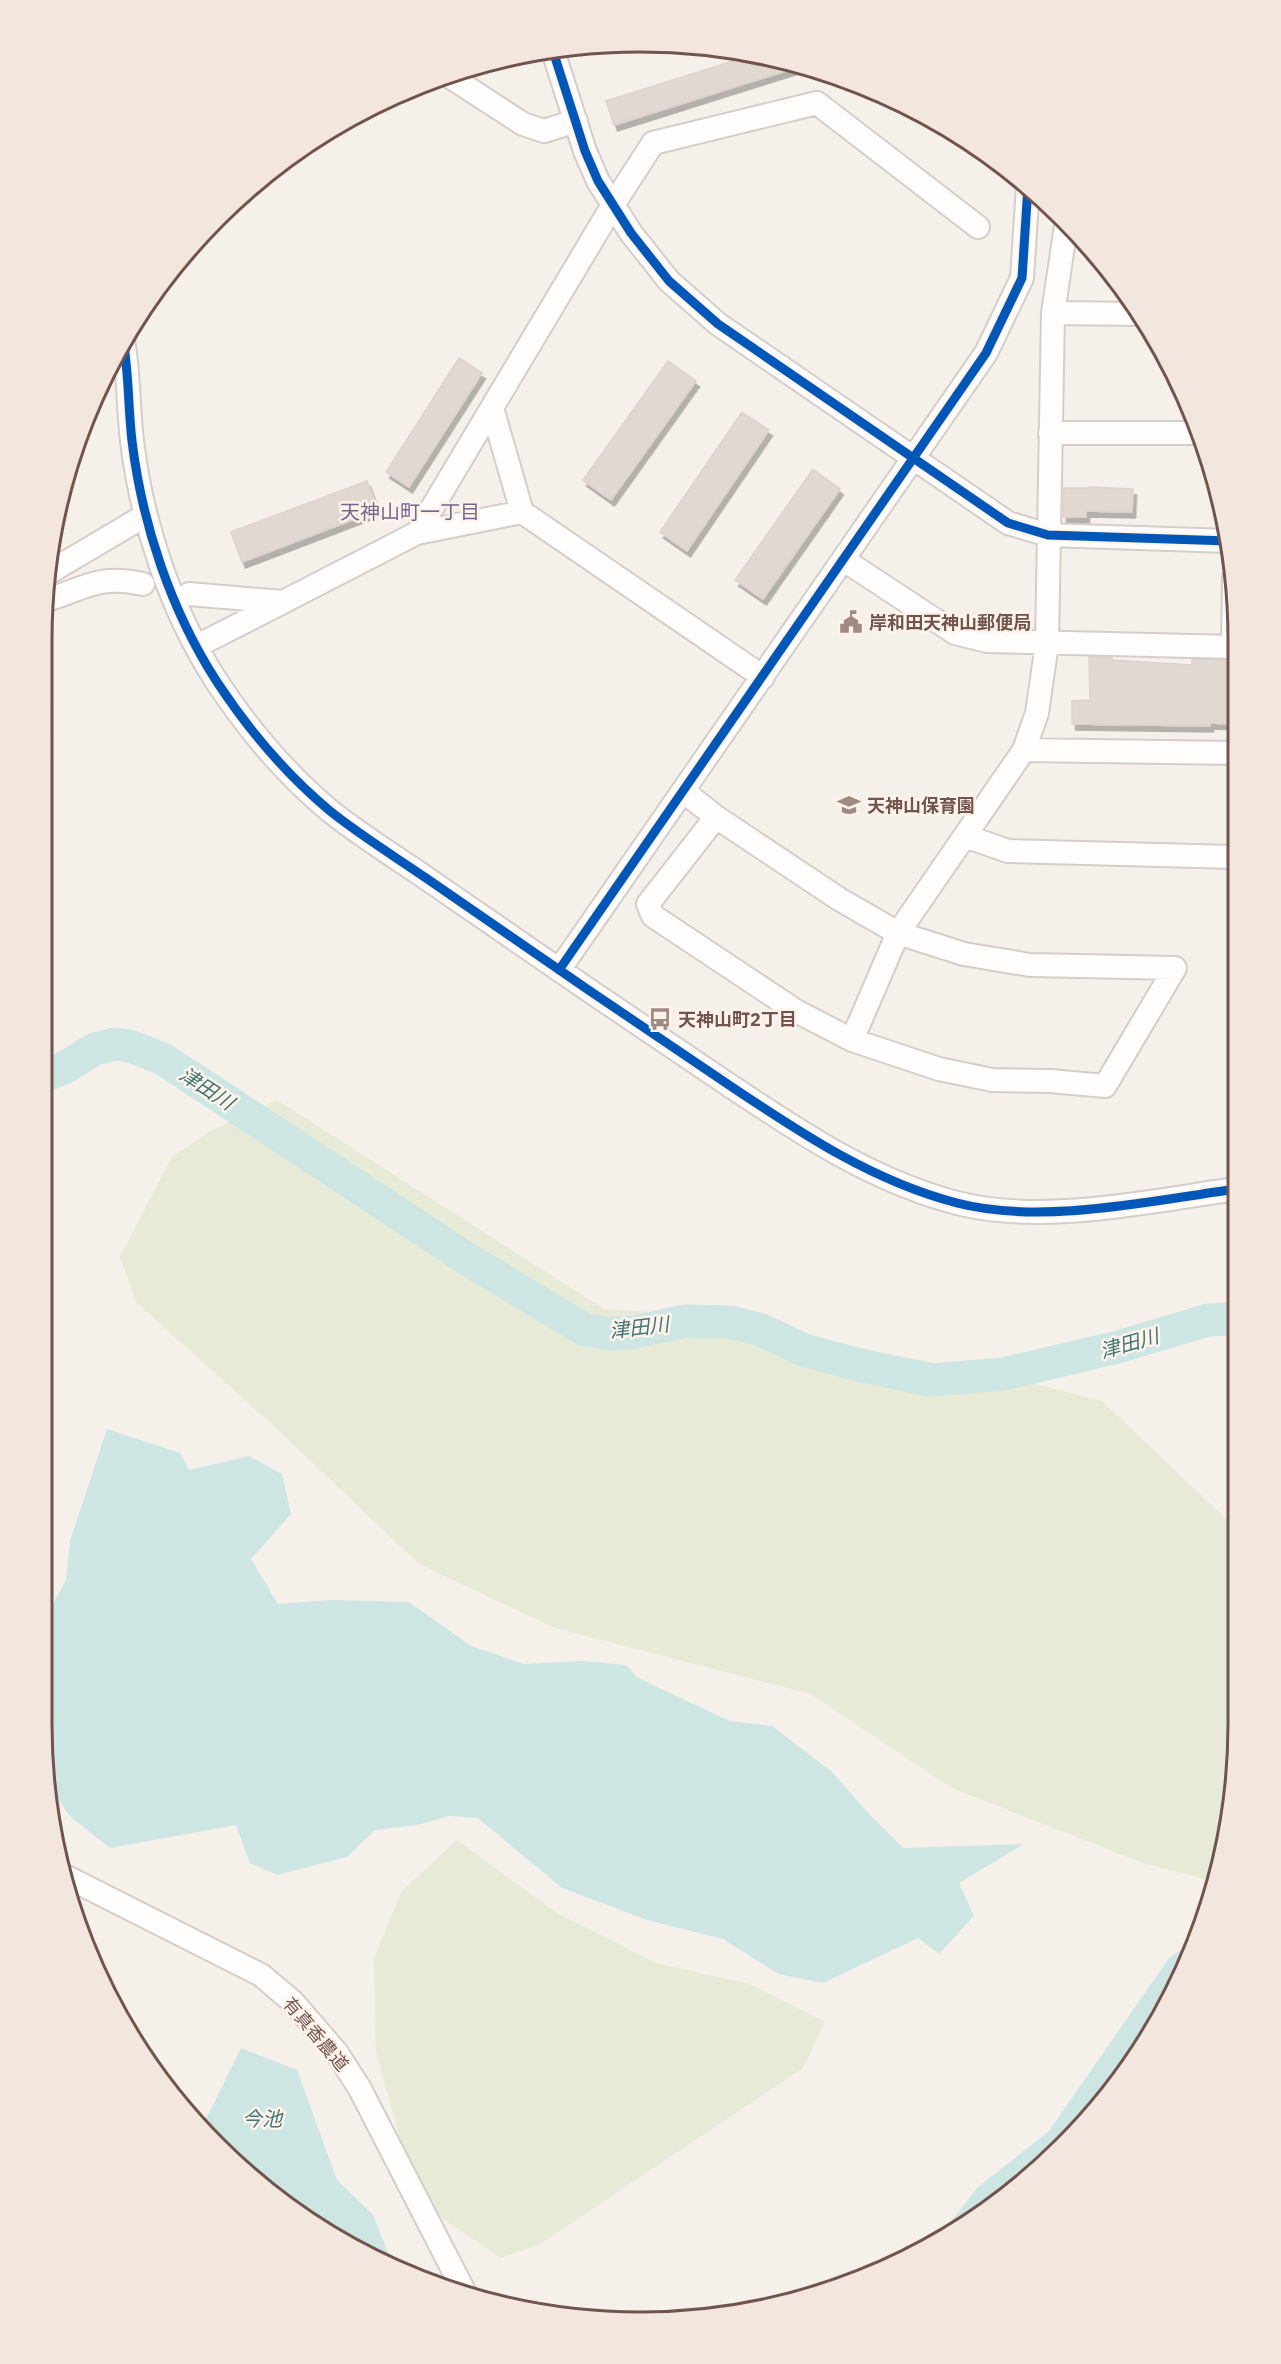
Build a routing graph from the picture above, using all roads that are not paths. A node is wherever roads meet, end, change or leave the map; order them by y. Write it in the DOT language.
graph roads {
  1 [pos="556,59"];
  2 [pos="458,82"];
  3 [pos="576,121"];
  4 [pos="1027,197"];
  5 [pos="613,205"];
  6 [pos="978,227"];
  7 [pos="1065,234"];
  8 [pos="1053,313"];
  9 [pos="1129,314"];
  10 [pos="126,356"];
  11 [pos="492,408"];
  12 [pos="1050,433"];
  13 [pos="1190,433"];
  14 [pos="913,459"];
  15 [pos="522,512"];
  16 [pos="146,515"];
  17 [pos="417,532"];
  18 [pos="1048,535"];
  19 [pos="1219,541"];
  20 [pos="844,560"];
  21 [pos="58,567"];
  22 [pos="143,584"];
  23 [pos="189,594"];
  24 [pos="55,597"];
  25 [pos="283,602"];
  26 [pos="1047,644"];
  27 [pos="197,646"];
  28 [pos="1228,647"];
  29 [pos="763,677"];
  30 [pos="1024,750"];
  31 [pos="1228,753"];
  32 [pos="683,791"];
  33 [pos="716,817"];
  34 [pos="965,836"];
  35 [pos="1228,857"];
  36 [pos="898,933"];
  37 [pos="560,970"];
  38 [pos="852,1040"];
  39 [pos="1228,1190"];
  40 [pos="74,1881"];
  41 [pos="460,2283"];
  1 -- 3 [label="street"];
  2 -- 3 [label="street"];
  3 -- 5 [label="street"];
  4 -- 14 [label="street"];
  5 -- 6 [label="street"];
  5 -- 11 [label="street"];
  5 -- 14 [label="street"];
  7 -- 8 [label="street"];
  8 -- 9 [label="street"];
  8 -- 12 [label="street"];
  10 -- 16 [label="street"];
  11 -- 15 [label="street"];
  11 -- 17 [label="street"];
  12 -- 13 [label="street"];
  12 -- 18 [label="street"];
  14 -- 18 [label="street"];
  14 -- 20 [label="street"];
  15 -- 17 [label="street"];
  15 -- 29 [label="street"];
  16 -- 21 [label="street"];
  16 -- 27 [label="street"];
  17 -- 25 [label="street"];
  18 -- 19 [label="street"];
  18 -- 26 [label="street"];
  20 -- 26 [label="street"];
  20 -- 29 [label="street"];
  22 -- 24 [label="street"];
  23 -- 25 [label="street"];
  25 -- 27 [label="street"];
  26 -- 28 [label="street"];
  26 -- 30 [label="street"];
  27 -- 37 [label="street"];
  29 -- 32 [label="street"];
  30 -- 31 [label="street"];
  30 -- 34 [label="street"];
  32 -- 33 [label="street"];
  32 -- 37 [label="street"];
  33 -- 36 [label="street"];
  33 -- 38 [label="street"];
  34 -- 35 [label="street"];
  34 -- 36 [label="street"];
  36 -- 38 [label="street"];
  36 -- 38 [label="street"];
  37 -- 39 [label="street"];
  40 -- 41 [label="street, 有真香農道"];
}
